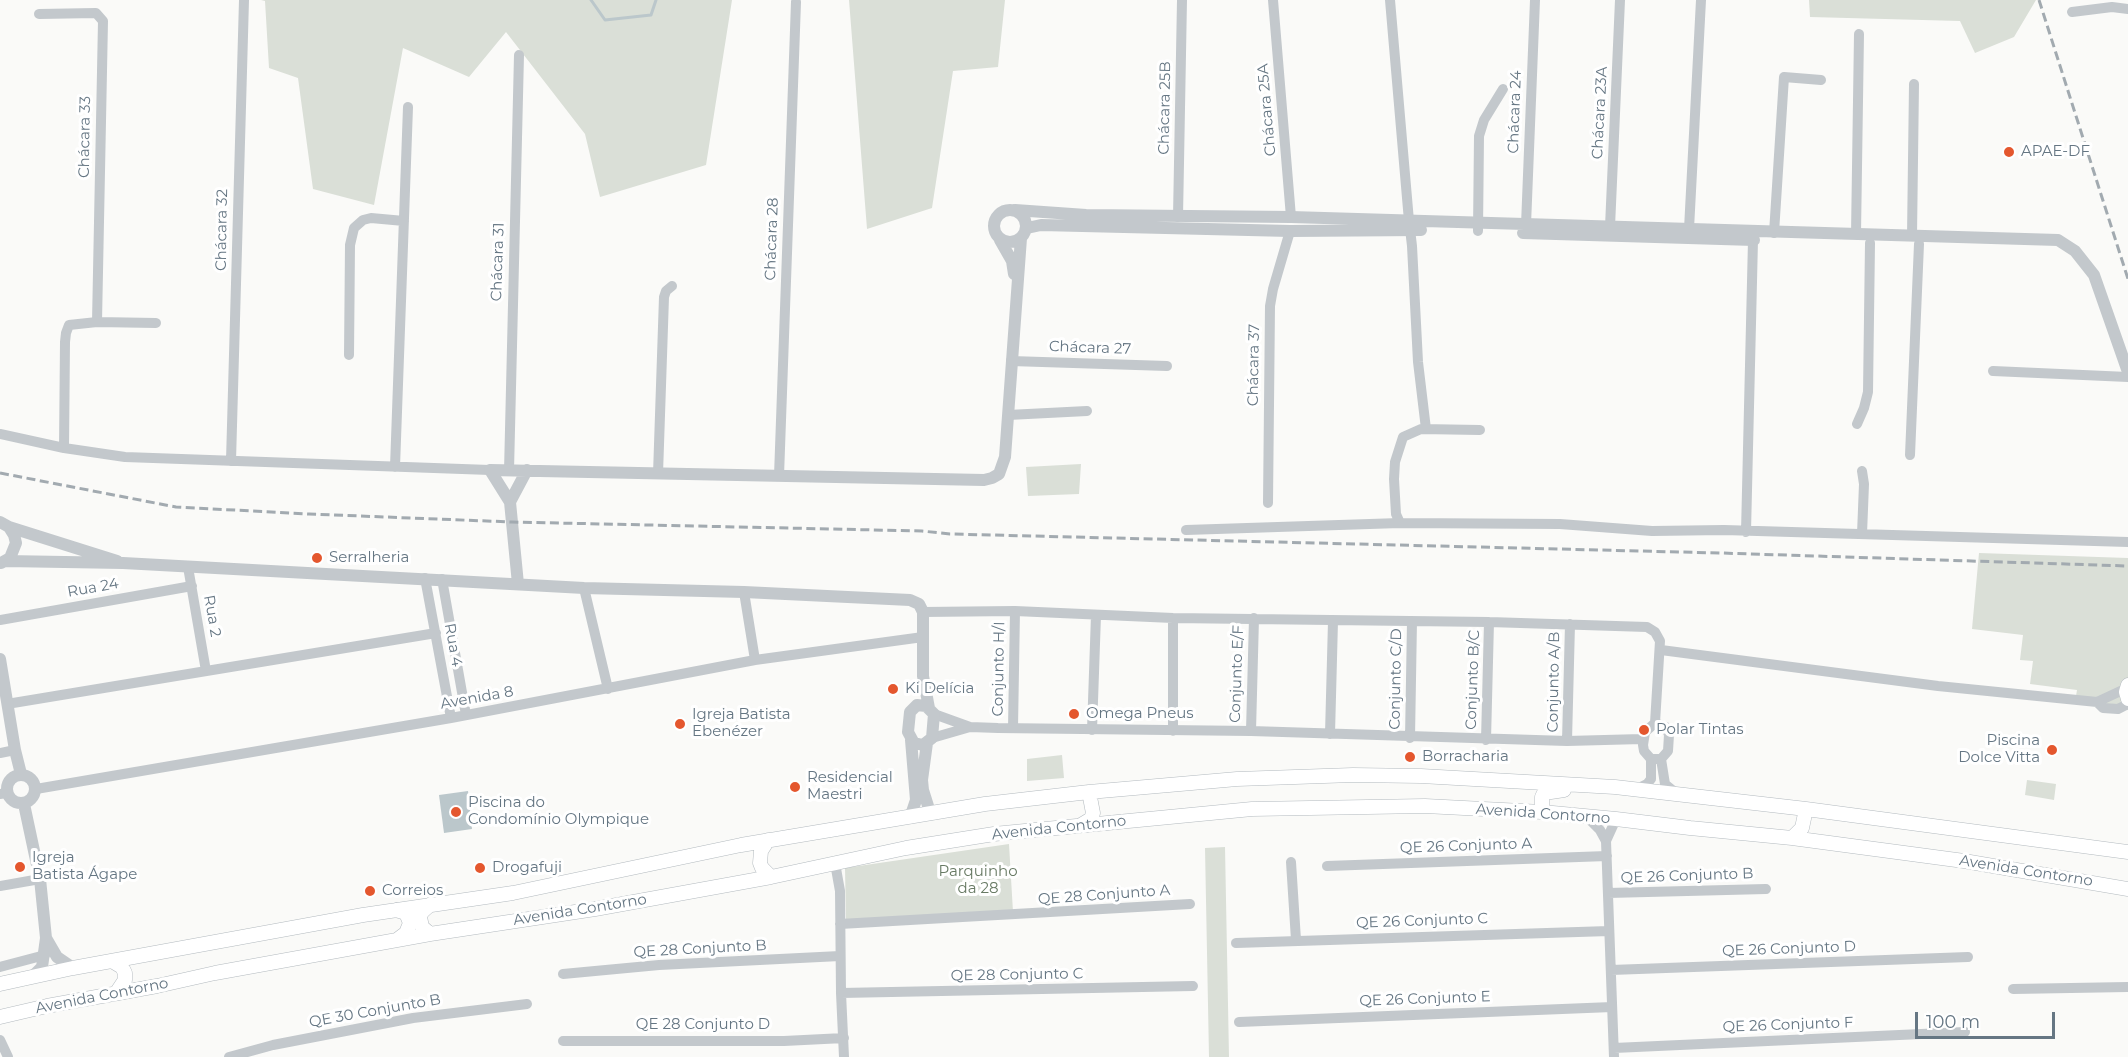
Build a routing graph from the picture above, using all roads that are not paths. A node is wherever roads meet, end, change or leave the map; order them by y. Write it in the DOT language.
graph roads {
  1 [pos="244,0"];
  2 [pos="1182,0"];
  3 [pos="1273,0"];
  4 [pos="1390,0"];
  5 [pos="1535,0"];
  6 [pos="1620,0"];
  7 [pos="1701,0"];
  8 [pos="796,2"];
  9 [pos="2128,9"];
  10 [pos="2072,12"];
  11 [pos="39,14"];
  12 [pos="1859,34"];
  13 [pos="519,55"];
  14 [pos="1821,80"];
  15 [pos="1914,84"];
  16 [pos="1503,89"];
  17 [pos="408,107"];
  18 [pos="1015,210"];
  19 [pos="1178,217"];
  20 [pos="1291,217"];
  21 [pos="404,221"];
  22 [pos="1410,225"];
  23 [pos="1526,225"];
  24 [pos="1478,227"];
  25 [pos="1610,227"];
  26 [pos="1689,229"];
  27 [pos="1290,231"];
  28 [pos="1774,232"];
  29 [pos="1024,233"];
  30 [pos="1856,234"];
  31 [pos="1000,240"];
  32 [pos="1753,240"];
  33 [pos="1915,240"];
  34 [pos="1870,243"];
  35 [pos="1017,284"];
  36 [pos="672,285"];
  37 [pos="98,322"];
  38 [pos="156,323"];
  39 [pos="349,355"];
  40 [pos="1011,361"];
  41 [pos="1167,366"];
  42 [pos="1993,371"];
  43 [pos="2128,372"];
  44 [pos="2128,376"];
  45 [pos="1087,411"];
  46 [pos="1008,415"];
  47 [pos="1857,424"];
  48 [pos="1426,429"];
  49 [pos="1480,430"];
  50 [pos="0,434"];
  51 [pos="64,448"];
  52 [pos="1910,455"];
  53 [pos="231,461"];
  54 [pos="396,467"];
  55 [pos="490,470"];
  56 [pos="527,470"];
  57 [pos="509,471"];
  58 [pos="1862,471"];
  59 [pos="658,474"];
  60 [pos="779,476"];
  61 [pos="510,502"];
  62 [pos="1268,503"];
  63 [pos="5,524"];
  64 [pos="1401,524"];
  65 [pos="1186,530"];
  66 [pos="1746,532"];
  67 [pos="1862,534"];
  68 [pos="2128,542"];
  69 [pos="3,562"];
  70 [pos="123,563"];
  71 [pos="188,567"];
  72 [pos="425,578"];
  73 [pos="442,579"];
  74 [pos="519,584"];
  75 [pos="192,586"];
  76 [pos="584,588"];
  77 [pos="744,592"];
  78 [pos="1015,611"];
  79 [pos="923,612"];
  80 [pos="1096,615"];
  81 [pos="1173,618"];
  82 [pos="1254,618"];
  83 [pos="0,620"];
  84 [pos="1333,621"];
  85 [pos="1412,621"];
  86 [pos="450,622"];
  87 [pos="1490,622"];
  88 [pos="1570,624"];
  89 [pos="435,629"];
  90 [pos="923,637"];
  91 [pos="1660,650"];
  92 [pos="0,659"];
  93 [pos="755,660"];
  94 [pos="457,665"];
  95 [pos="442,668"];
  96 [pos="206,671"];
  97 [pos="922,676"];
  98 [pos="608,689"];
  99 [pos="2128,691"];
  100 [pos="2097,702"];
  101 [pos="7,704"];
  102 [pos="2128,704"];
  103 [pos="912,708"];
  104 [pos="931,711"];
  105 [pos="466,715"];
  106 [pos="451,718"];
  107 [pos="1655,723"];
  108 [pos="970,727"];
  109 [pos="1013,728"];
  110 [pos="1092,730"];
  111 [pos="1173,731"];
  112 [pos="1251,731"];
  113 [pos="1330,734"];
  114 [pos="1410,738"];
  115 [pos="1642,739"];
  116 [pos="911,740"];
  117 [pos="1486,740"];
  118 [pos="929,741"];
  119 [pos="1567,741"];
  120 [pos="15,750"];
  121 [pos="0,753"];
  122 [pos="1656,759"];
  123 [pos="21,774"];
  124 [pos="1580,784"];
  125 [pos="36,789"];
  126 [pos="1636,789"];
  127 [pos="1089,792"];
  128 [pos="3,794"];
  129 [pos="1676,794"];
  130 [pos="24,804"];
  131 [pos="1806,809"];
  132 [pos="1542,812"];
  133 [pos="934,814"];
  134 [pos="1587,817"];
  135 [pos="910,818"];
  136 [pos="1616,819"];
  137 [pos="1081,825"];
  138 [pos="1792,838"];
  139 [pos="768,840"];
  140 [pos="1606,841"];
  141 [pos="2126,850"];
  142 [pos="1607,855"];
  143 [pos="1291,862"];
  144 [pos="835,863"];
  145 [pos="1327,866"];
  146 [pos="771,877"];
  147 [pos="40,879"];
  148 [pos="0,886"];
  149 [pos="1766,889"];
  150 [pos="2128,889"];
  151 [pos="1608,893"];
  152 [pos="431,904"];
  153 [pos="1190,904"];
  154 [pos="396,910"];
  155 [pos="840,924"];
  156 [pos="1609,931"];
  157 [pos="430,934"];
  158 [pos="46,938"];
  159 [pos="397,940"];
  160 [pos="1296,940"];
  161 [pos="1236,943"];
  162 [pos="45,955"];
  163 [pos="840,956"];
  164 [pos="1968,957"];
  165 [pos="112,961"];
  166 [pos="0,967"];
  167 [pos="73,968"];
  168 [pos="1611,970"];
  169 [pos="563,974"];
  170 [pos="33,976"];
  171 [pos="0,984"];
  172 [pos="1193,986"];
  173 [pos="2128,987"];
  174 [pos="2013,989"];
  175 [pos="117,992"];
  176 [pos="841,993"];
  177 [pos="527,1004"];
  178 [pos="1612,1007"];
  179 [pos="0,1017"];
  180 [pos="1239,1022"];
  181 [pos="1965,1032"];
  182 [pos="844,1038"];
  183 [pos="0,1040"];
  184 [pos="562,1041"];
  185 [pos="1614,1052"];
  186 [pos="8,1057"];
  187 [pos="229,1057"];
  188 [pos="844,1057"];
  1 -- 53 [label="street, Chácara 32"];
  2 -- 19 [label="street, Chácara 25B"];
  3 -- 20 [label="street, Chácara 25A"];
  4 -- 22 [label="street"];
  5 -- 23 [label="street, Chácara 24"];
  6 -- 25 [label="street, Chácara 23A"];
  7 -- 26 [label="street"];
  8 -- 60 [label="street, Chácara 28"];
  9 -- 10 [label="street"];
  11 -- 37 [label="street, Chácara 33"];
  12 -- 30 [label="street"];
  13 -- 57 [label="street, Chácara 31"];
  14 -- 28 [label="street"];
  15 -- 33 [label="street"];
  16 -- 24 [label="street"];
  17 -- 21 [label="street"];
  18 -- 19 [label="street"];
  18 -- 29 [label="street"];
  18 -- 31 [label="street"];
  19 -- 20 [label="street"];
  20 -- 22 [label="street"];
  21 -- 39 [label="street"];
  21 -- 54 [label="street"];
  22 -- 24 [label="street"];
  22 -- 27 [label="street"];
  22 -- 48 [label="street"];
  23 -- 24 [label="street"];
  23 -- 25 [label="street"];
  24 -- 32 [label="street"];
  25 -- 26 [label="street"];
  26 -- 28 [label="street"];
  27 -- 29 [label="street"];
  27 -- 62 [label="street, Chácara 37"];
  28 -- 30 [label="street"];
  29 -- 31 [label="street"];
  29 -- 35 [label="street"];
  30 -- 33 [label="street"];
  31 -- 35 [label="street"];
  32 -- 34 [label="street"];
  32 -- 66 [label="street"];
  33 -- 34 [label="street"];
  33 -- 43 [label="street"];
  33 -- 52 [label="street"];
  34 -- 47 [label="street"];
  35 -- 40 [label="street"];
  36 -- 59 [label="street"];
  37 -- 38 [label="street"];
  37 -- 51 [label="street"];
  40 -- 41 [label="street, Chácara 27"];
  40 -- 46 [label="street"];
  42 -- 44 [label="street"];
  45 -- 46 [label="street"];
  46 -- 60 [label="street"];
  48 -- 49 [label="street"];
  48 -- 64 [label="street"];
  50 -- 51 [label="street"];
  51 -- 53 [label="street"];
  53 -- 54 [label="street"];
  54 -- 55 [label="street"];
  55 -- 57 [label="street"];
  55 -- 61 [label="street"];
  56 -- 57 [label="street"];
  56 -- 59 [label="street"];
  56 -- 61 [label="street"];
  58 -- 67 [label="street"];
  59 -- 60 [label="street"];
  61 -- 74 [label="street"];
  63 -- 69 [label="street"];
  63 -- 70 [label="street"];
  64 -- 65 [label="street"];
  64 -- 66 [label="street"];
  66 -- 67 [label="street"];
  67 -- 68 [label="street"];
  69 -- 70 [label="street"];
  70 -- 71 [label="street"];
  71 -- 72 [label="street"];
  71 -- 75 [label="street, Rua 2"];
  72 -- 73 [label="street"];
  72 -- 89 [label="street, Rua 4"];
  73 -- 74 [label="street"];
  73 -- 86 [label="street, Rua 4"];
  74 -- 76 [label="street"];
  75 -- 83 [label="street, Rua 24"];
  75 -- 96 [label="street, Rua 2"];
  76 -- 77 [label="street"];
  76 -- 98 [label="street"];
  77 -- 79 [label="street"];
  77 -- 93 [label="street"];
  78 -- 79 [label="street"];
  78 -- 80 [label="street"];
  78 -- 109 [label="street, Conjunto H/I"];
  79 -- 90 [label="street"];
  80 -- 81 [label="street"];
  80 -- 110 [label="street"];
  81 -- 82 [label="street"];
  81 -- 111 [label="street"];
  82 -- 84 [label="street"];
  82 -- 112 [label="street, Conjunto E/F"];
  84 -- 85 [label="street"];
  84 -- 113 [label="street"];
  85 -- 87 [label="street"];
  85 -- 114 [label="street, Conjunto C/D"];
  86 -- 89 [label="street"];
  86 -- 94 [label="street, Rua 4"];
  87 -- 88 [label="street"];
  87 -- 117 [label="street, Conjunto B/C"];
  88 -- 91 [label="street"];
  88 -- 119 [label="street, Conjunto A/B"];
  89 -- 95 [label="street, Rua 4"];
  89 -- 96 [label="street"];
  90 -- 93 [label="street, Avenida 8"];
  90 -- 97 [label="street"];
  91 -- 100 [label="street"];
  91 -- 107 [label="street"];
  92 -- 101 [label="street"];
  93 -- 98 [label="street, Avenida 8"];
  94 -- 95 [label="street"];
  94 -- 105 [label="street, Rua 4"];
  95 -- 106 [label="street, Rua 4"];
  96 -- 101 [label="street"];
  97 -- 103 [label="street"];
  97 -- 104 [label="street"];
  98 -- 105 [label="street, Avenida 8"];
  99 -- 100 [label="street"];
  100 -- 102 [label="street"];
  101 -- 120 [label="street"];
  103 -- 104 [label="street"];
  103 -- 116 [label="street"];
  104 -- 108 [label="street"];
  104 -- 118 [label="street"];
  105 -- 106 [label="street, Avenida 8"];
  106 -- 125 [label="street, Avenida 8"];
  107 -- 115 [label="street"];
  107 -- 122 [label="street"];
  108 -- 109 [label="street"];
  108 -- 118 [label="street"];
  109 -- 110 [label="street"];
  110 -- 111 [label="street"];
  111 -- 112 [label="street"];
  112 -- 113 [label="street"];
  113 -- 114 [label="street"];
  114 -- 117 [label="street"];
  115 -- 119 [label="street"];
  115 -- 122 [label="street"];
  116 -- 118 [label="street"];
  116 -- 135 [label="street"];
  117 -- 119 [label="street"];
  118 -- 133 [label="street"];
  120 -- 121 [label="street"];
  120 -- 123 [label="street"];
  122 -- 126 [label="street"];
  122 -- 129 [label="street"];
  123 -- 125 [label="street"];
  123 -- 128 [label="street"];
  124 -- 126 [label="main road, Avenida Contorno"];
  124 -- 127 [label="main road, Avenida Contorno"];
  124 -- 132 [label="main road"];
  125 -- 130 [label="street"];
  126 -- 129 [label="main road, Avenida Contorno"];
  127 -- 133 [label="main road, Avenida Contorno"];
  127 -- 137 [label="main road"];
  128 -- 130 [label="street"];
  129 -- 131 [label="main road, Avenida Contorno"];
  130 -- 147 [label="street"];
  131 -- 138 [label="main road"];
  131 -- 141 [label="main road, Avenida Contorno"];
  132 -- 134 [label="main road, Avenida Contorno"];
  132 -- 137 [label="main road, Avenida Contorno"];
  133 -- 135 [label="main road, Avenida Contorno"];
  134 -- 136 [label="main road, Avenida Contorno"];
  134 -- 140 [label="street"];
  135 -- 139 [label="main road, Avenida Contorno"];
  136 -- 138 [label="main road, Avenida Contorno"];
  136 -- 140 [label="street"];
  137 -- 144 [label="main road, Avenida Contorno"];
  138 -- 150 [label="main road, Avenida Contorno"];
  139 -- 146 [label="main road"];
  139 -- 152 [label="main road, Avenida Contorno"];
  140 -- 142 [label="street"];
  142 -- 145 [label="street, QE 26 Conjunto A"];
  142 -- 151 [label="street"];
  143 -- 160 [label="street"];
  144 -- 146 [label="main road, Avenida Contorno"];
  144 -- 155 [label="street"];
  146 -- 157 [label="main road, Avenida Contorno"];
  147 -- 148 [label="street"];
  147 -- 158 [label="street"];
  149 -- 151 [label="street, QE 26 Conjunto B"];
  151 -- 156 [label="street"];
  152 -- 154 [label="main road, Avenida Contorno"];
  152 -- 157 [label="main road"];
  153 -- 155 [label="street, QE 28 Conjunto A"];
  154 -- 159 [label="main road"];
  154 -- 165 [label="main road, Avenida Contorno"];
  155 -- 163 [label="street"];
  156 -- 160 [label="street, QE 26 Conjunto C"];
  156 -- 168 [label="street"];
  157 -- 159 [label="main road, Avenida Contorno"];
  158 -- 162 [label="street"];
  158 -- 167 [label="street"];
  159 -- 175 [label="main road, Avenida Contorno"];
  160 -- 161 [label="street, QE 26 Conjunto C"];
  162 -- 166 [label="street"];
  162 -- 170 [label="street"];
  163 -- 169 [label="street, QE 28 Conjunto B"];
  163 -- 176 [label="street"];
  164 -- 168 [label="street, QE 26 Conjunto D"];
  165 -- 167 [label="main road, Avenida Contorno"];
  165 -- 175 [label="main road"];
  167 -- 170 [label="main road, Avenida Contorno"];
  168 -- 178 [label="street"];
  170 -- 171 [label="main road, Avenida Contorno"];
  172 -- 176 [label="street, QE 28 Conjunto C"];
  173 -- 174 [label="street"];
  175 -- 179 [label="main road, Avenida Contorno"];
  176 -- 182 [label="street"];
  177 -- 187 [label="street, QE 30 Conjunto B"];
  178 -- 180 [label="street, QE 26 Conjunto E"];
  178 -- 185 [label="street"];
  181 -- 185 [label="street, QE 26 Conjunto F"];
  182 -- 184 [label="street, QE 28 Conjunto D"];
  182 -- 188 [label="street"];
  183 -- 186 [label="street"];
}
